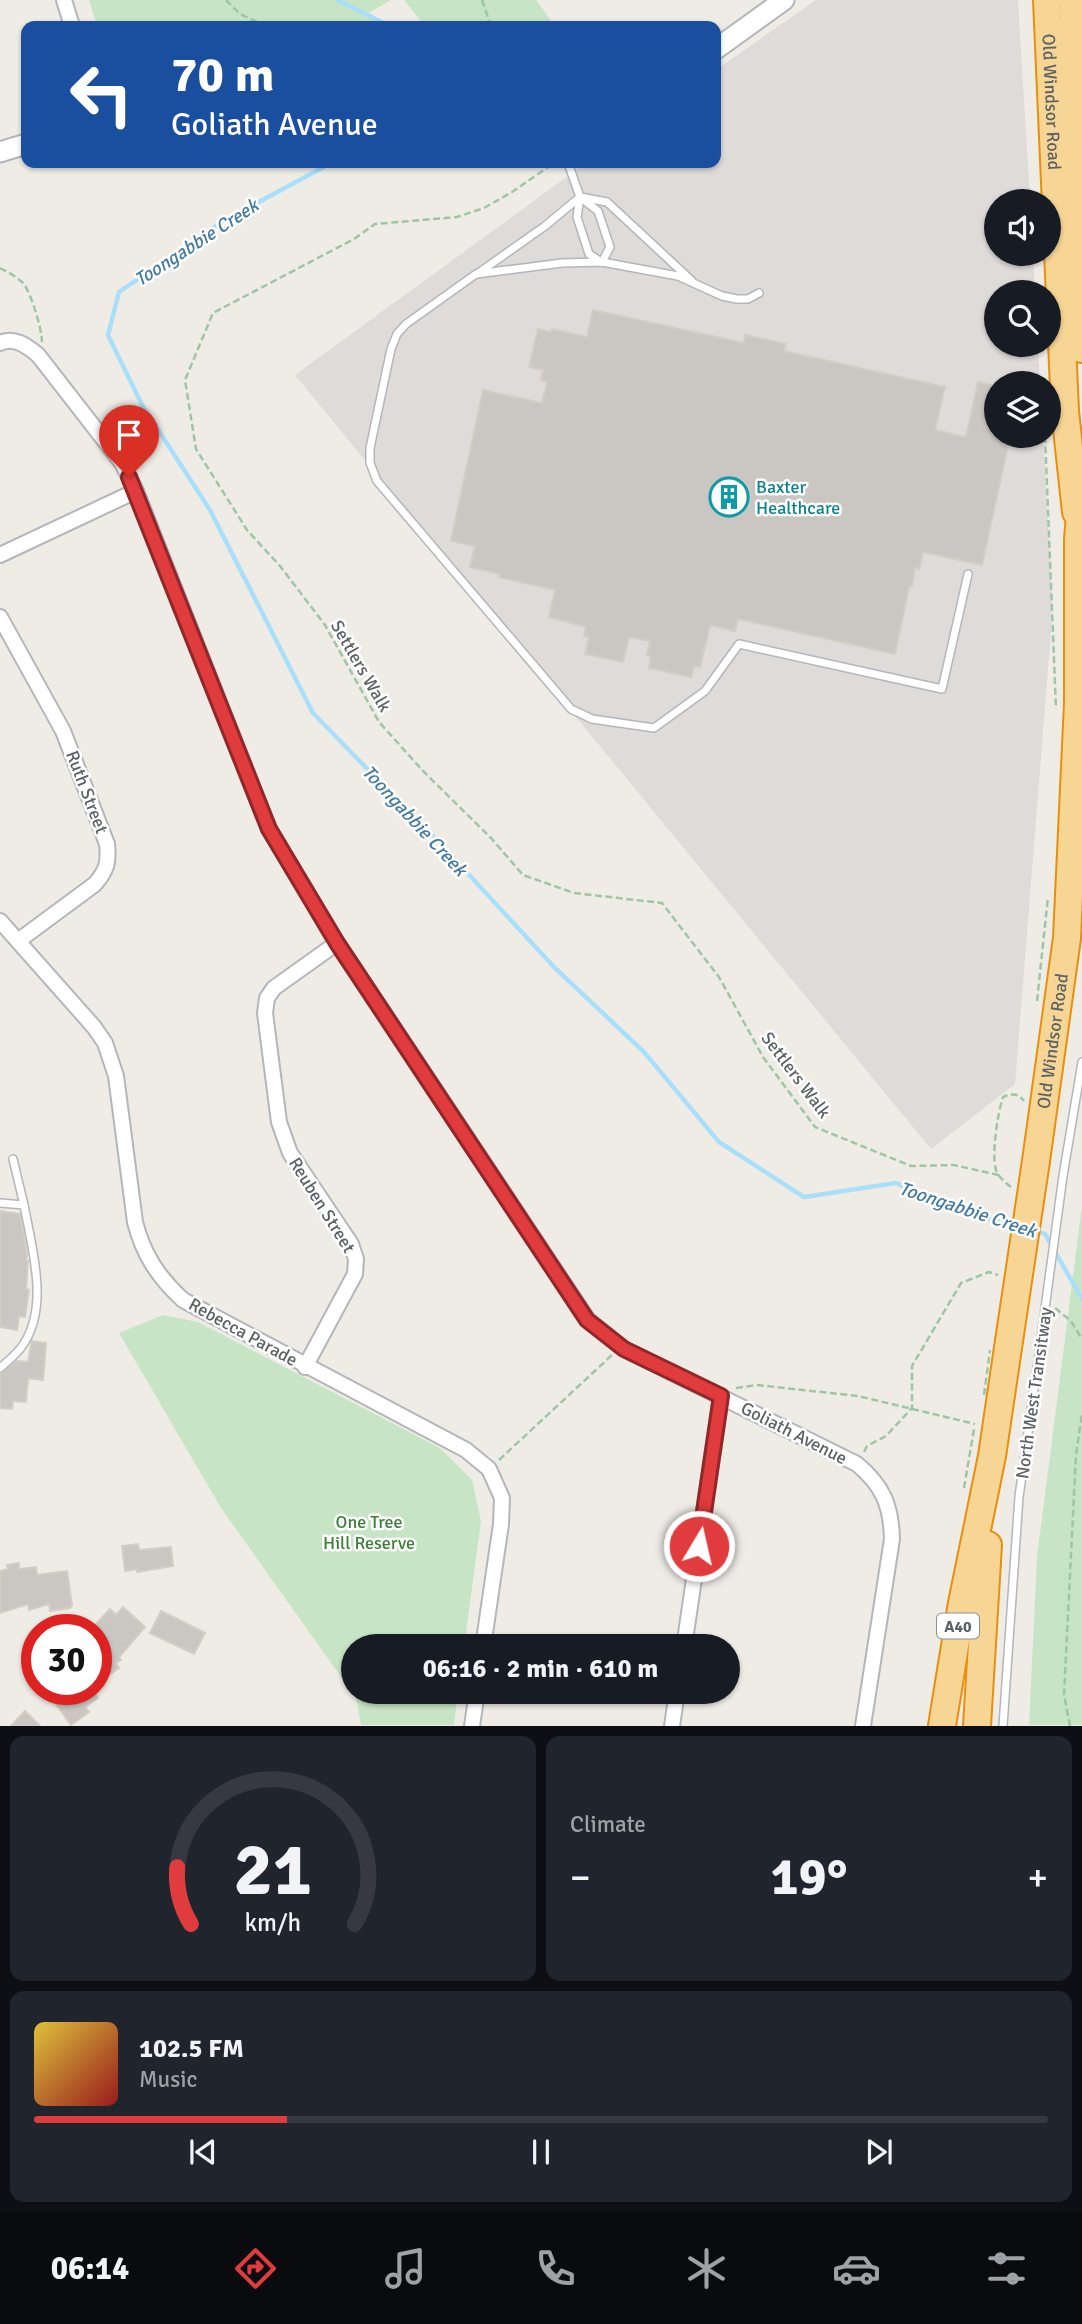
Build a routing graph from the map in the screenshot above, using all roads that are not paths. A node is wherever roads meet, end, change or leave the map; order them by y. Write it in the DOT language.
graph roads {
  1 [pos="64,0"];
  2 [pos="784,0"];
  3 [pos="1047,0"];
  4 [pos="1073,0"];
  5 [pos="70,21"];
  6 [pos="721,45"];
  7 [pos="21,146"];
  8 [pos="0,152"];
  9 [pos="570,168"];
  10 [pos="580,197"];
  11 [pos="602,262"];
  12 [pos="476,274"];
  13 [pos="700,288"];
  14 [pos="759,293"];
  15 [pos="0,343"];
  16 [pos="1082,349"];
  17 [pos="136,491"];
  18 [pos="1082,492"];
  19 [pos="1079,538"];
  20 [pos="0,555"];
  21 [pos="968,574"];
  22 [pos="0,617"];
  23 [pos="0,921"];
  24 [pos="18,942"];
  25 [pos="337,943"];
  26 [pos="1082,1062"];
  27 [pos="13,1159"];
  28 [pos="0,1203"];
  29 [pos="24,1205"];
  30 [pos="306,1367"];
  31 [pos="0,1368"];
  32 [pos="721,1396"];
  33 [pos="992,1456"];
  34 [pos="485,1634"];
  35 [pos="686,1634"];
  36 [pos="475,1704"];
  37 [pos="675,1704"];
  38 [pos="472,1726"];
  39 [pos="672,1726"];
  40 [pos="863,1726"];
  41 [pos="942,1726"];
  42 [pos="977,1726"];
  43 [pos="1003,1726"];
  1 -- 5 [label="street"];
  2 -- 6 [label="street"];
  3 -- 19 [label="highway, Old Windsor Road / A40"];
  4 -- 16 [label="highway, Old Windsor Road"];
  7 -- 8 [label="street"];
  9 -- 10 [label="lane"];
  10 -- 11 [label="lane"];
  10 -- 11 [label="lane"];
  10 -- 12 [label="lane"];
  10 -- 13 [label="lane"];
  11 -- 12 [label="lane"];
  11 -- 13 [label="lane"];
  12 -- 21 [label="lane"];
  13 -- 14 [label="lane"];
  15 -- 17 [label="street, Goliath Avenue"];
  17 -- 20 [label="street"];
  17 -- 25 [label="street, Goliath Avenue"];
  18 -- 19 [label="highway, Old Windsor Road / A40"];
  19 -- 33 [label="highway, Old Windsor Road / A40, bridge"];
  22 -- 24 [label="street, Ruth Street"];
  23 -- 24 [label="street, Rebecca Parade"];
  24 -- 30 [label="street, Rebecca Parade"];
  25 -- 30 [label="street, Reuben Street"];
  25 -- 32 [label="street, Goliath Avenue"];
  26 -- 43 [label="lane, North West Transitway, bridge"];
  27 -- 29 [label="lane"];
  28 -- 29 [label="lane"];
  29 -- 31 [label="lane"];
  30 -- 34 [label="street, Rebecca Parade"];
  32 -- 35 [label="street"];
  32 -- 40 [label="street, Goliath Avenue"];
  33 -- 41 [label="highway, Old Windsor Road / A40"];
  33 -- 42 [label="highway, Old Windsor Road / A40"];
  36 -- 38 [label="street"];
  37 -- 39 [label="street"];
}
